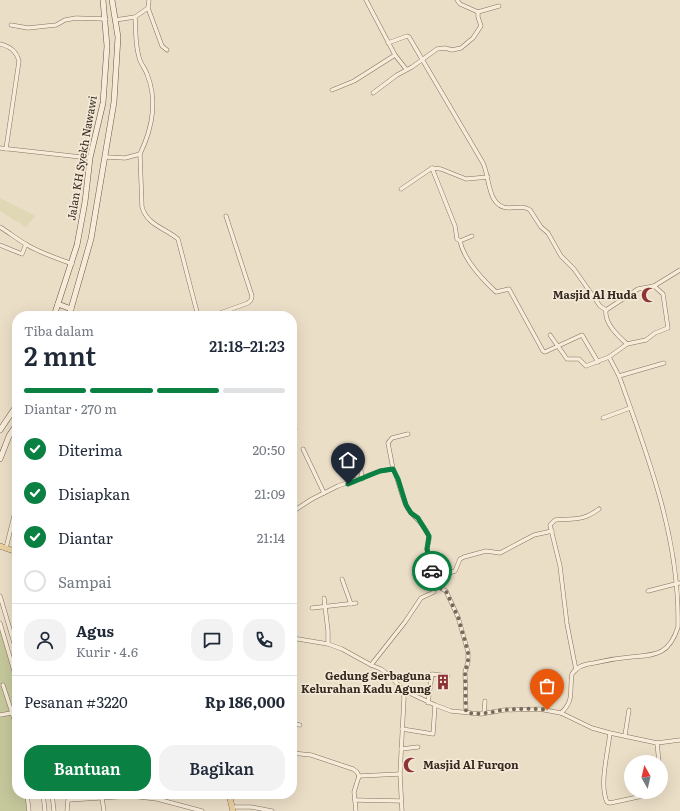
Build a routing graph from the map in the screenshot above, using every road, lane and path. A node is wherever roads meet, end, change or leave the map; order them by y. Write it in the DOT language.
graph roads {
  1 [pos="103,0"];
  2 [pos="112,0"];
  3 [pos="149,0"];
  4 [pos="366,0"];
  5 [pos="457,0"];
  6 [pos="498,6"];
  7 [pos="148,8"];
  8 [pos="478,12"];
  9 [pos="135,17"];
  10 [pos="106,19"];
  11 [pos="115,20"];
  12 [pos="11,25"];
  13 [pos="388,43"];
  14 [pos="0,44"];
  15 [pos="167,50"];
  16 [pos="395,55"];
  17 [pos="424,60"];
  18 [pos="406,69"];
  19 [pos="332,90"];
  20 [pos="373,93"];
  21 [pos="0,148"];
  22 [pos="6,149"];
  23 [pos="140,154"];
  24 [pos="106,157"];
  25 [pos="90,158"];
  26 [pos="432,168"];
  27 [pos="488,177"];
  28 [pos="401,189"];
  29 [pos="226,216"];
  30 [pos="0,227"];
  31 [pos="472,236"];
  32 [pos="460,241"];
  33 [pos="26,244"];
  34 [pos="0,245"];
  35 [pos="72,264"];
  36 [pos="680,270"];
  37 [pos="654,286"];
  38 [pos="58,304"];
  39 [pos="71,309"];
  40 [pos="606,310"];
  41 [pos="56,311"];
  42 [pos="197,311"];
  43 [pos="226,311"];
  44 [pos="550,335"];
  45 [pos="626,344"];
  46 [pos="557,347"];
  47 [pos="609,357"];
  48 [pos="598,362"];
  49 [pos="664,363"];
  50 [pos="619,376"];
  51 [pos="630,408"];
  52 [pos="12,412"];
  53 [pos="603,418"];
  54 [pos="0,430"];
  55 [pos="12,432"];
  56 [pos="408,434"];
  57 [pos="303,450"];
  58 [pos="359,456"];
  59 [pos="350,458"];
  60 [pos="0,459"];
  61 [pos="393,469"];
  62 [pos="362,479"];
  63 [pos="353,482"];
  64 [pos="324,493"];
  65 [pos="297,509"];
  66 [pos="599,509"];
  67 [pos="12,524"];
  68 [pos="552,530"];
  69 [pos="0,546"];
  70 [pos="6,548"];
  71 [pos="12,550"];
  72 [pos="434,576"];
  73 [pos="342,579"];
  74 [pos="679,583"];
  75 [pos="648,591"];
  76 [pos="434,592"];
  77 [pos="0,596"];
  78 [pos="324,598"];
  79 [pos="356,603"];
  80 [pos="351,604"];
  81 [pos="325,607"];
  82 [pos="312,608"];
  83 [pos="0,623"];
  84 [pos="1,628"];
  85 [pos="12,636"];
  86 [pos="297,639"];
  87 [pos="328,644"];
  88 [pos="12,664"];
  89 [pos="371,665"];
  90 [pos="576,670"];
  91 [pos="448,676"];
  92 [pos="3,685"];
  93 [pos="403,690"];
  94 [pos="485,701"];
  95 [pos="428,702"];
  96 [pos="435,705"];
  97 [pos="630,710"];
  98 [pos="466,712"];
  99 [pos="12,713"];
  100 [pos="484,713"];
  101 [pos="561,714"];
  102 [pos="0,715"];
  103 [pos="297,725"];
  104 [pos="300,725"];
  105 [pos="402,729"];
  106 [pos="610,733"];
  107 [pos="626,735"];
  108 [pos="680,740"];
  109 [pos="657,743"];
  110 [pos="418,747"];
  111 [pos="401,749"];
  112 [pos="297,754"];
  113 [pos="658,755"];
  114 [pos="400,774"];
  115 [pos="359,776"];
  116 [pos="28,799"];
  117 [pos="44,799"];
  118 [pos="53,799"];
  119 [pos="74,799"];
  120 [pos="102,799"];
  121 [pos="157,799"];
  122 [pos="230,799"];
  123 [pos="629,799"];
  124 [pos="355,800"];
  125 [pos="402,801"];
  126 [pos="232,810"];
  127 [pos="357,810"];
  128 [pos="30,811"];
  129 [pos="45,811"];
  130 [pos="54,811"];
  131 [pos="67,811"];
  132 [pos="104,811"];
  133 [pos="202,811"];
  134 [pos="272,811"];
  135 [pos="402,811"];
  1 -- 10 [label="main road, Jalan KH Syekh Nawawi"];
  2 -- 11 [label="main road, Jalan KH Syekh Nawawi"];
  3 -- 7 [label="street"];
  4 -- 13 [label="street"];
  5 -- 8 [label="street"];
  6 -- 8 [label="street"];
  7 -- 9 [label="street"];
  7 -- 15 [label="street"];
  8 -- 17 [label="street"];
  9 -- 11 [label="street"];
  9 -- 23 [label="street"];
  10 -- 12 [label="street"];
  10 -- 25 [label="main road, Jalan KH Syekh Nawawi"];
  11 -- 24 [label="main road, Jalan KH Syekh Nawawi"];
  13 -- 16 [label="street"];
  13 -- 17 [label="street"];
  14 -- 22 [label="street"];
  16 -- 18 [label="street"];
  16 -- 19 [label="street"];
  17 -- 18 [label="street"];
  17 -- 27 [label="street"];
  18 -- 20 [label="street"];
  21 -- 22 [label="street"];
  22 -- 25 [label="street"];
  23 -- 24 [label="street"];
  23 -- 42 [label="street"];
  24 -- 39 [label="main road, Jalan KH Syekh Nawawi"];
  25 -- 35 [label="main road, Jalan KH Syekh Nawawi"];
  26 -- 27 [label="street"];
  26 -- 28 [label="street"];
  26 -- 32 [label="street"];
  27 -- 40 [label="street"];
  29 -- 43 [label="street"];
  30 -- 33 [label="street"];
  31 -- 32 [label="street"];
  32 -- 46 [label="street"];
  33 -- 34 [label="street"];
  33 -- 35 [label="street"];
  35 -- 38 [label="main road, Jalan KH Syekh Nawawi"];
  36 -- 37 [label="street"];
  37 -- 40 [label="street"];
  37 -- 45 [label="street"];
  38 -- 39 [label="main road"];
  38 -- 41 [label="main road, Jalan KH Syekh Nawawi"];
  40 -- 45 [label="street"];
  44 -- 46 [label="street"];
  45 -- 47 [label="street"];
  46 -- 48 [label="street"];
  46 -- 48 [label="street"];
  47 -- 48 [label="street"];
  47 -- 50 [label="street"];
  49 -- 50 [label="street"];
  50 -- 51 [label="street"];
  51 -- 53 [label="street"];
  51 -- 74 [label="street"];
  52 -- 54 [label="main road"];
  55 -- 60 [label="main road"];
  56 -- 61 [label="street"];
  57 -- 64 [label="street"];
  58 -- 62 [label="street"];
  59 -- 63 [label="street"];
  61 -- 62 [label="street"];
  61 -- 72 [label="street"];
  62 -- 63 [label="street"];
  63 -- 64 [label="street"];
  64 -- 65 [label="street"];
  66 -- 68 [label="street"];
  67 -- 70 [label="street"];
  68 -- 72 [label="street"];
  68 -- 90 [label="street"];
  69 -- 70 [label="main road"];
  70 -- 71 [label="main road"];
  72 -- 98 [label="street"];
  73 -- 80 [label="street"];
  74 -- 75 [label="street"];
  74 -- 90 [label="street"];
  76 -- 89 [label="street"];
  77 -- 85 [label="street"];
  78 -- 81 [label="street"];
  79 -- 80 [label="street"];
  80 -- 81 [label="street"];
  81 -- 82 [label="street"];
  81 -- 87 [label="street"];
  83 -- 84 [label="street"];
  84 -- 88 [label="street"];
  86 -- 87 [label="street"];
  87 -- 89 [label="street"];
  89 -- 93 [label="street"];
  90 -- 101 [label="street"];
  91 -- 95 [label="street"];
  92 -- 99 [label="street"];
  93 -- 95 [label="street"];
  93 -- 105 [label="street"];
  94 -- 100 [label="street"];
  95 -- 96 [label="street"];
  96 -- 98 [label="street"];
  96 -- 105 [label="street"];
  97 -- 107 [label="street"];
  98 -- 100 [label="street"];
  99 -- 102 [label="street"];
  100 -- 101 [label="street"];
  101 -- 106 [label="street"];
  103 -- 104 [label="street"];
  105 -- 111 [label="street"];
  106 -- 107 [label="street"];
  106 -- 123 [label="street"];
  107 -- 109 [label="street"];
  108 -- 109 [label="street"];
  109 -- 113 [label="street"];
  110 -- 111 [label="street"];
  111 -- 114 [label="street"];
  112 -- 115 [label="street"];
  114 -- 115 [label="street"];
  114 -- 125 [label="street"];
  115 -- 124 [label="street"];
  116 -- 128 [label="street"];
  117 -- 129 [label="street"];
  118 -- 130 [label="street"];
  119 -- 131 [label="street"];
  120 -- 132 [label="street"];
  121 -- 133 [label="street"];
  122 -- 126 [label="main road"];
  124 -- 125 [label="street"];
  124 -- 127 [label="street"];
  125 -- 135 [label="street"];
  126 -- 134 [label="street"];
}
